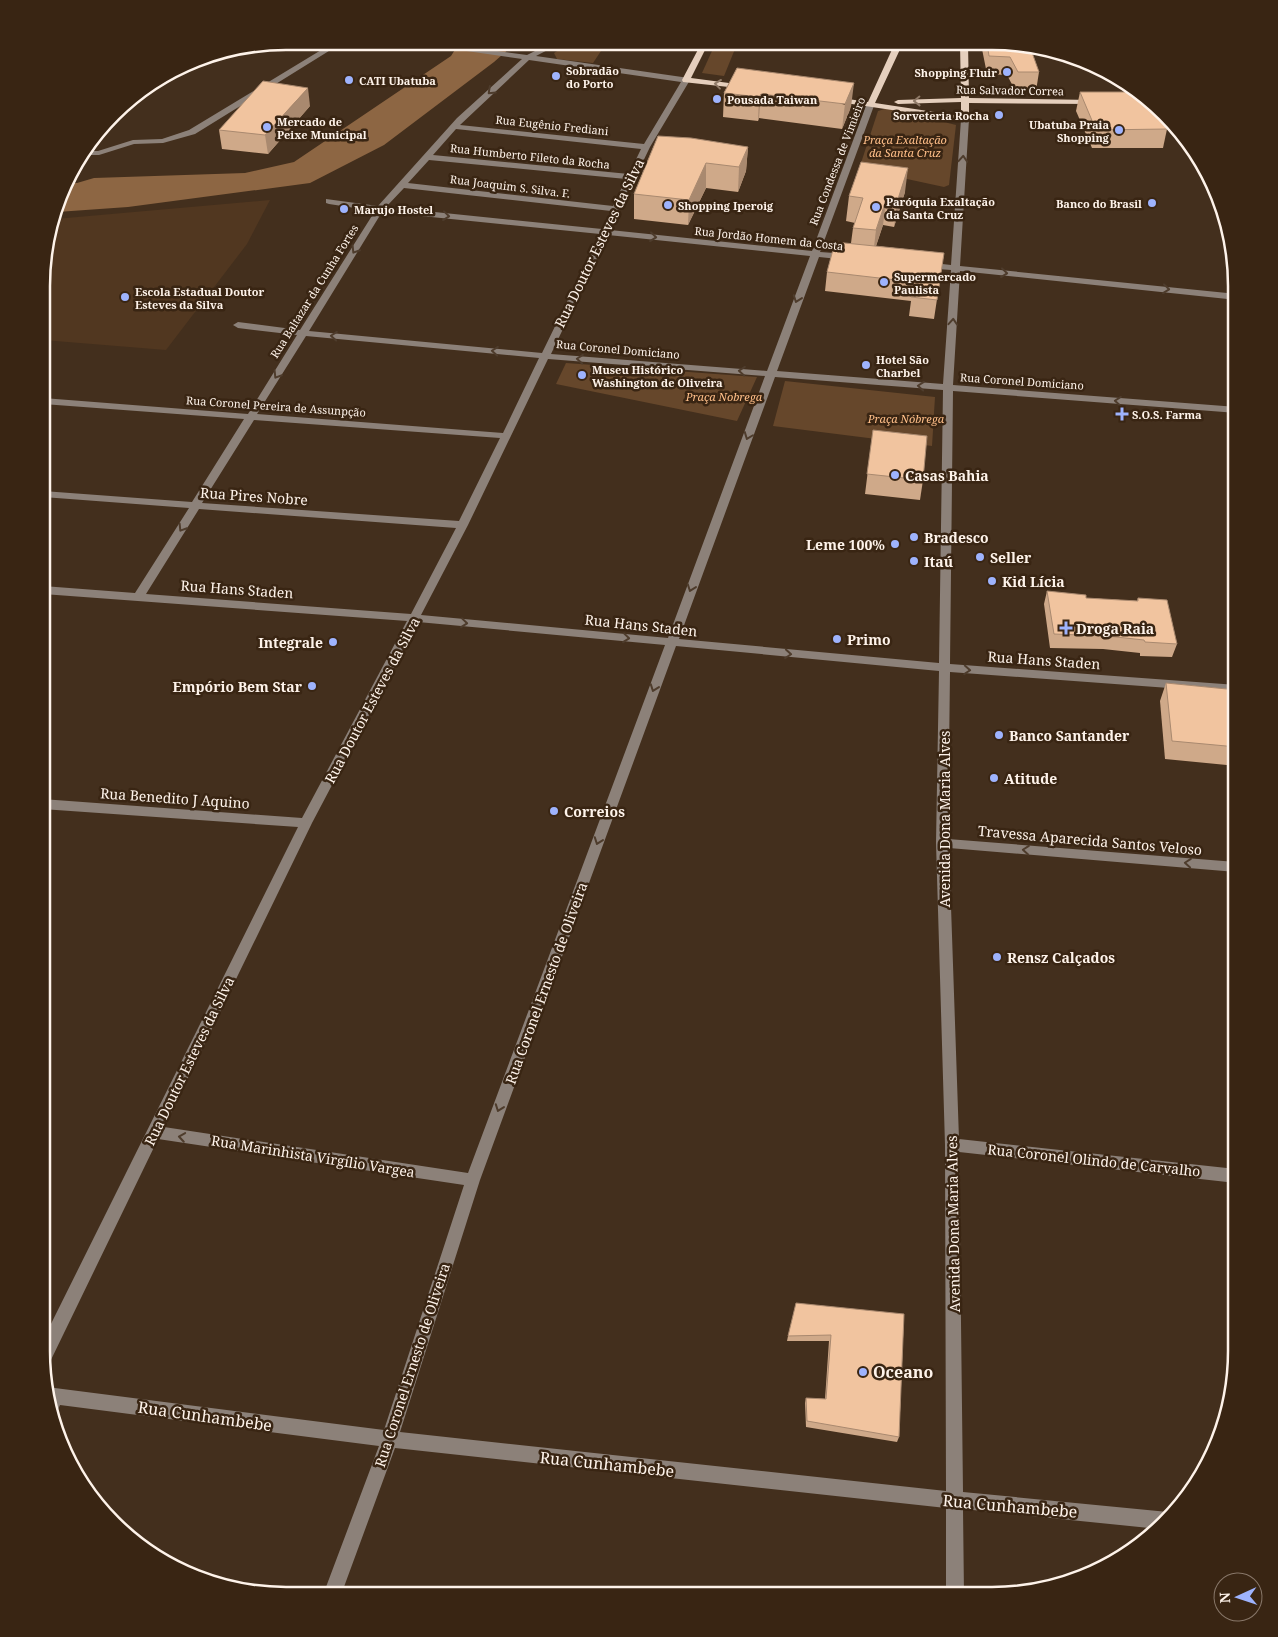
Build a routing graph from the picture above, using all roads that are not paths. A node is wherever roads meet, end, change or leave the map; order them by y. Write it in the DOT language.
graph roads {
  1 [pos="327,50"];
  2 [pos="470,50"];
  3 [pos="542,50"];
  4 [pos="702,50"];
  5 [pos="896,50"];
  6 [pos="964,50"];
  7 [pos="526,58"];
  8 [pos="686,80"];
  9 [pos="754,89"];
  10 [pos="822,97"];
  11 [pos="964,100"];
  12 [pos="1103,102"];
  13 [pos="871,103"];
  14 [pos="965,119"];
  15 [pos="455,127"];
  16 [pos="646,147"];
  17 [pos="91,153"];
  18 [pos="427,157"];
  19 [pos="631,177"];
  20 [pos="402,185"];
  21 [pos="329,201"];
  22 [pos="380,209"];
  23 [pos="616,209"];
  24 [pos="604,232"];
  25 [pos="814,254"];
  26 [pos="862,259"];
  27 [pos="918,265"];
  28 [pos="956,268"];
  29 [pos="1228,296"];
  30 [pos="238,325"];
  31 [pos="303,333"];
  32 [pos="544,356"];
  33 [pos="770,374"];
  34 [pos="948,388"];
  35 [pos="50,402"];
  36 [pos="1228,409"];
  37 [pos="251,416"];
  38 [pos="507,436"];
  39 [pos="50,495"];
  40 [pos="196,505"];
  41 [pos="463,525"];
  42 [pos="50,590"];
  43 [pos="139,596"];
  44 [pos="416,618"];
  45 [pos="671,643"];
  46 [pos="946,668"];
  47 [pos="1228,688"];
  48 [pos="50,805"];
  49 [pos="306,823"];
  50 [pos="942,843"];
  51 [pos="1228,866"];
  52 [pos="154,1132"];
  53 [pos="952,1145"];
  54 [pos="1228,1175"];
  55 [pos="472,1180"];
  56 [pos="50,1344"];
  57 [pos="56,1401"];
  58 [pos="389,1440"];
  59 [pos="954,1500"];
  60 [pos="1157,1520"];
  61 [pos="335,1587"];
  62 [pos="955,1587"];
  1 -- 17 [label="street"];
  2 -- 7 [label="street"];
  3 -- 7 [label="street, Rua Baltazar da Cunha Fortes"];
  4 -- 8 [label="main road, Rua Doutor Esteves da Silva"];
  5 -- 13 [label="main road, Rua Condessa de Vimieiro"];
  6 -- 11 [label="main road, Avenida Dona Maria Alves"];
  7 -- 8 [label="street"];
  7 -- 15 [label="street, Rua Baltazar da Cunha Fortes, one-way"];
  9 -- 8 [label="main road, one-way"];
  8 -- 16 [label="street, Rua Doutor Esteves da Silva"];
  10 -- 13 [label="main road, Rua Salvador Correa"];
  11 -- 12 [label="main road, Rua Salvador Correa"];
  11 -- 13 [label="main road, Rua Salvador Correa, one-way"];
  11 -- 14 [label="main road, Avenida Dona Maria Alves"];
  13 -- 14 [label="main road, Rua Salvador Correa"];
  13 -- 25 [label="street, Rua Condessa de Vimieiro"];
  28 -- 14 [label="street, Avenida Dona Maria Alves, one-way"];
  15 -- 16 [label="street, Rua Eugênio Frediani"];
  15 -- 18 [label="street, Rua Baltazar da Cunha Fortes"];
  16 -- 19 [label="street, Rua Doutor Esteves da Silva"];
  18 -- 19 [label="street, Rua Humberto Fileto da Rocha"];
  18 -- 20 [label="street, Rua Baltazar da Cunha Fortes"];
  19 -- 23 [label="street, Rua Doutor Esteves da Silva"];
  20 -- 22 [label="street, Rua Baltazar da Cunha Fortes"];
  20 -- 23 [label="street, Rua Joaquim S. Silva. F."];
  21 -- 22 [label="street, Rua Jordão Homem da Costa"];
  22 -- 24 [label="street, Rua Jordão Homem da Costa, one-way"];
  22 -- 31 [label="street, Rua Baltazar da Cunha Fortes, one-way"];
  23 -- 24 [label="street, Rua Doutor Esteves da Silva"];
  24 -- 25 [label="street, Rua Jordão Homem da Costa, one-way"];
  24 -- 32 [label="street, Rua Doutor Esteves da Silva"];
  25 -- 26 [label="street, Rua Jordão Homem da Costa"];
  25 -- 33 [label="street, Rua Condessa de Vimieiro, one-way"];
  27 -- 28 [label="street"];
  28 -- 29 [label="street, one-way"];
  34 -- 28 [label="street, Avenida Dona Maria Alves, one-way"];
  30 -- 31 [label="street, Rua Coronel Domiciano"];
  32 -- 31 [label="street, Rua Coronel Domiciano, one-way"];
  31 -- 37 [label="street, Rua Baltazar da Cunha Fortes, one-way"];
  33 -- 32 [label="street, Rua Coronel Domiciano, one-way"];
  32 -- 38 [label="street, Rua Doutor Esteves da Silva"];
  34 -- 33 [label="street, Rua Coronel Domiciano, one-way"];
  33 -- 45 [label="street, Rua Coronel Ernesto de Oliveira, one-way"];
  36 -- 34 [label="street, Rua Coronel Domiciano, one-way"];
  34 -- 46 [label="street, Avenida Dona Maria Alves"];
  35 -- 37 [label="street, Rua Coronel Pereira de Assunpção"];
  37 -- 38 [label="street, Rua Coronel Pereira de Assunpção"];
  37 -- 40 [label="street, Rua Baltazar da Cunha Fortes"];
  38 -- 41 [label="street, Rua Doutor Esteves da Silva"];
  39 -- 40 [label="street, Rua Pires Nobre"];
  40 -- 41 [label="street, Rua Pires Nobre"];
  40 -- 43 [label="street, Rua Baltazar da Cunha Fortes, one-way"];
  41 -- 44 [label="street, Rua Doutor Esteves da Silva"];
  42 -- 43 [label="street, Rua Hans Staden"];
  43 -- 44 [label="street, Rua Hans Staden"];
  44 -- 45 [label="street, Rua Hans Staden, one-way"];
  44 -- 49 [label="street, Rua Doutor Esteves da Silva"];
  45 -- 46 [label="street, Rua Hans Staden, one-way"];
  45 -- 55 [label="street, Rua Coronel Ernesto de Oliveira, one-way"];
  46 -- 47 [label="street, Rua Hans Staden, one-way"];
  46 -- 50 [label="street, Avenida Dona Maria Alves"];
  48 -- 49 [label="street, Rua Benedito J Aquino"];
  49 -- 52 [label="street, Rua Doutor Esteves da Silva"];
  51 -- 50 [label="street, Travessa Aparecida Santos Veloso, one-way"];
  50 -- 53 [label="street, Avenida Dona Maria Alves"];
  55 -- 52 [label="street, Rua Marinhista Virgílio Vargea, one-way"];
  52 -- 56 [label="street, Rua Doutor Esteves da Silva"];
  53 -- 54 [label="street, Rua Coronel Olindo de Carvalho"];
  53 -- 59 [label="street, Avenida Dona Maria Alves"];
  55 -- 58 [label="street, Rua Coronel Ernesto de Oliveira"];
  57 -- 58 [label="street, Rua Cunhambebe"];
  58 -- 59 [label="street, Rua Cunhambebe"];
  58 -- 61 [label="street, Rua Coronel Ernesto de Oliveira"];
  59 -- 60 [label="street, Rua Cunhambebe"];
  59 -- 62 [label="street, Avenida Dona Maria Alves"];
}
